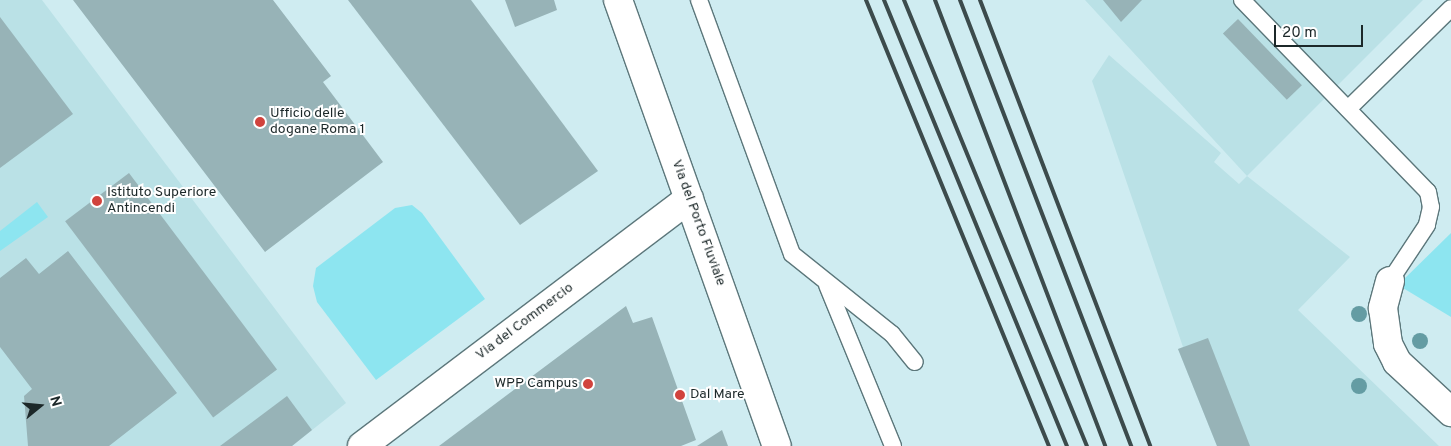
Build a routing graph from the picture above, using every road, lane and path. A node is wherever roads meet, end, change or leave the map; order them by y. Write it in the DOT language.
graph roads {
  1 [pos="618,0"];
  2 [pos="699,0"];
  3 [pos="1242,0"];
  4 [pos="1451,8"];
  5 [pos="1348,109"];
  6 [pos="690,199"];
  7 [pos="1390,281"];
  8 [pos="827,285"];
  9 [pos="915,362"];
  10 [pos="1451,412"];
  11 [pos="362,446"];
  12 [pos="777,446"];
  13 [pos="894,446"];
  1 -- 6 [label="street, Via del Porto Fluviale"];
  2 -- 8 [label="lane"];
  3 -- 5 [label="lane"];
  4 -- 5 [label="lane"];
  5 -- 7 [label="lane"];
  6 -- 11 [label="street, Via del Commercio"];
  6 -- 12 [label="street, Via del Porto Fluviale"];
  7 -- 10 [label="street"];
  8 -- 9 [label="lane"];
  8 -- 13 [label="lane"];
}
